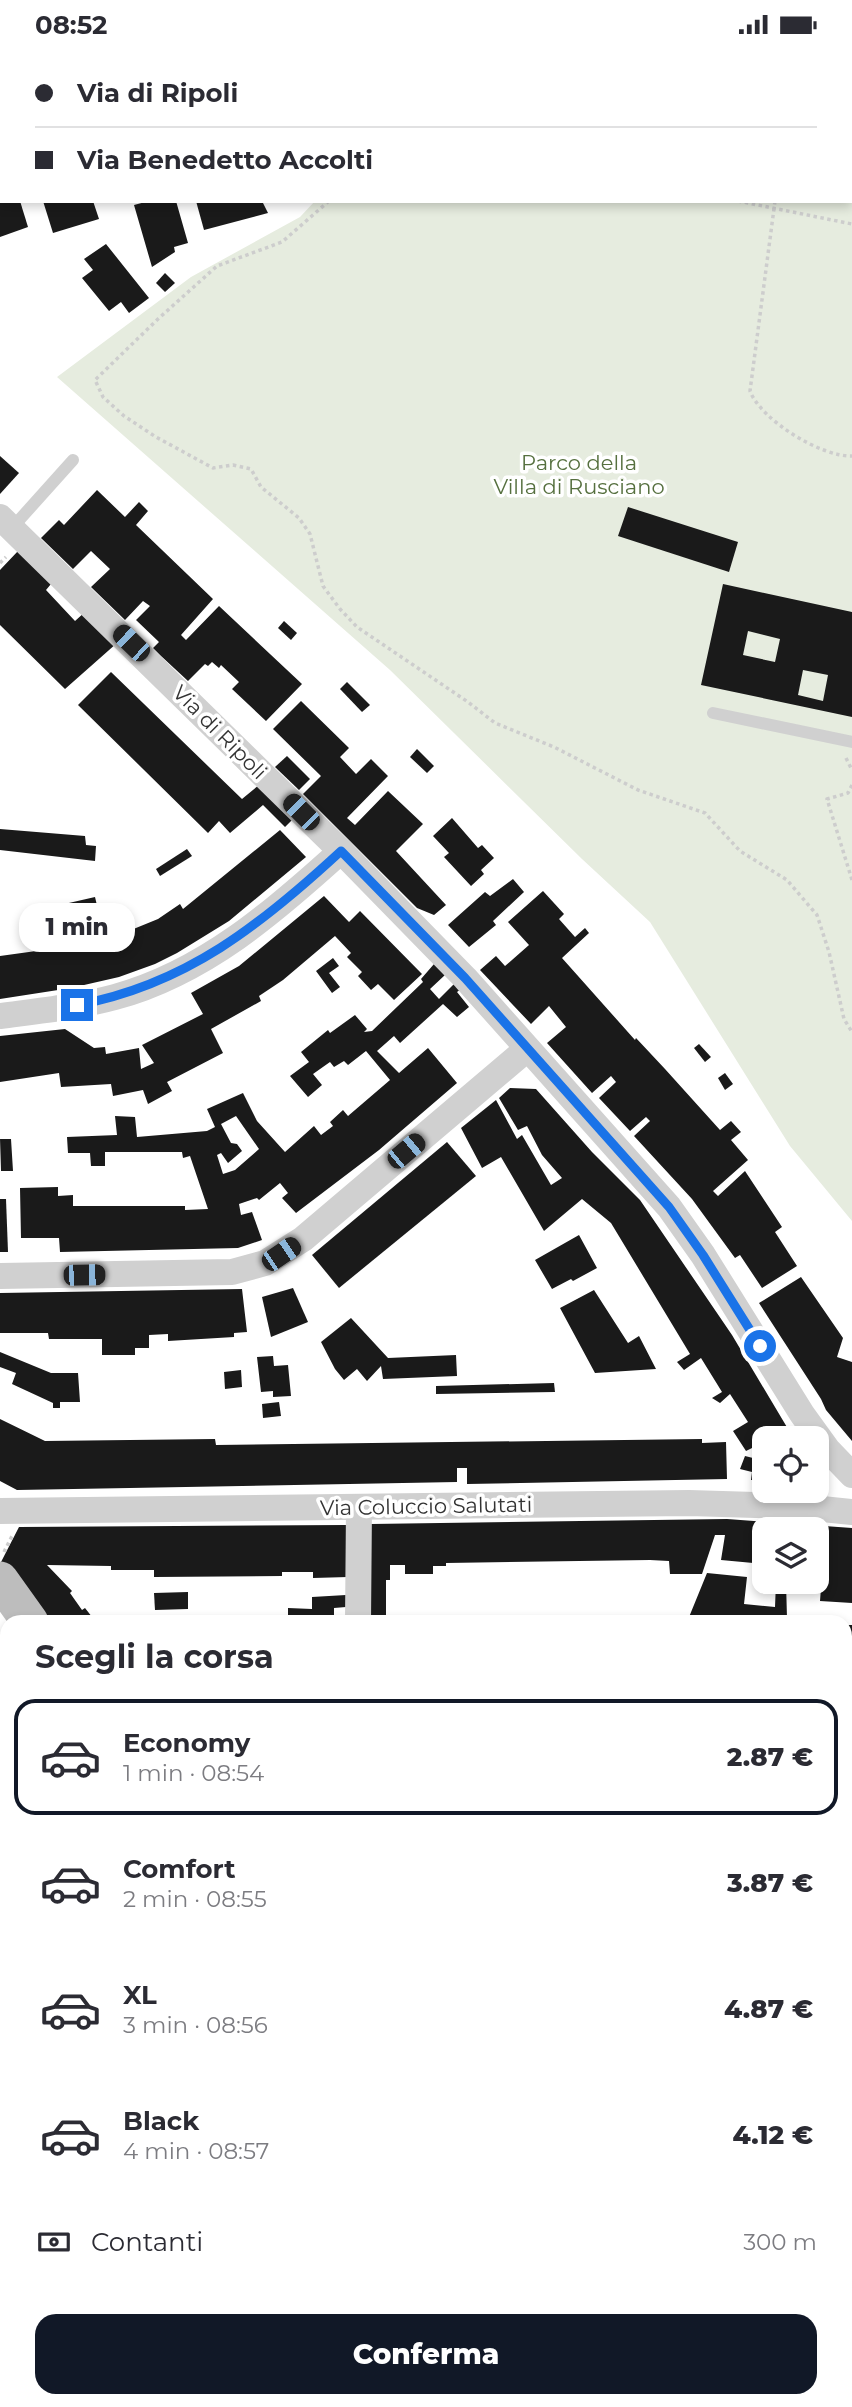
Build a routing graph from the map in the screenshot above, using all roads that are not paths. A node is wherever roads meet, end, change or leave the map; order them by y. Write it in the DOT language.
graph roads {
  1 [pos="73,460"];
  2 [pos="4,529"];
  3 [pos="713,713"];
  4 [pos="852,742"];
  5 [pos="341,851"];
  6 [pos="0,1016"];
  7 [pos="527,1049"];
  8 [pos="0,1276"];
  9 [pos="852,1475"];
  10 [pos="359,1507"];
  11 [pos="852,1512"];
  12 [pos="9,1517"];
  13 [pos="0,1580"];
  14 [pos="25,1615"];
  15 [pos="358,1615"];
  1 -- 2 [label="lane"];
  2 -- 5 [label="street, Via di Ripoli"];
  3 -- 4 [label="lane"];
  5 -- 6 [label="street"];
  5 -- 7 [label="street, Via di Ripoli"];
  7 -- 8 [label="street"];
  7 -- 9 [label="street, Via di Ripoli"];
  10 -- 11 [label="street, Via Coluccio Salutati"];
  10 -- 12 [label="street, Via Coluccio Salutati"];
  10 -- 15 [label="street"];
  13 -- 14 [label="main road"];
}
